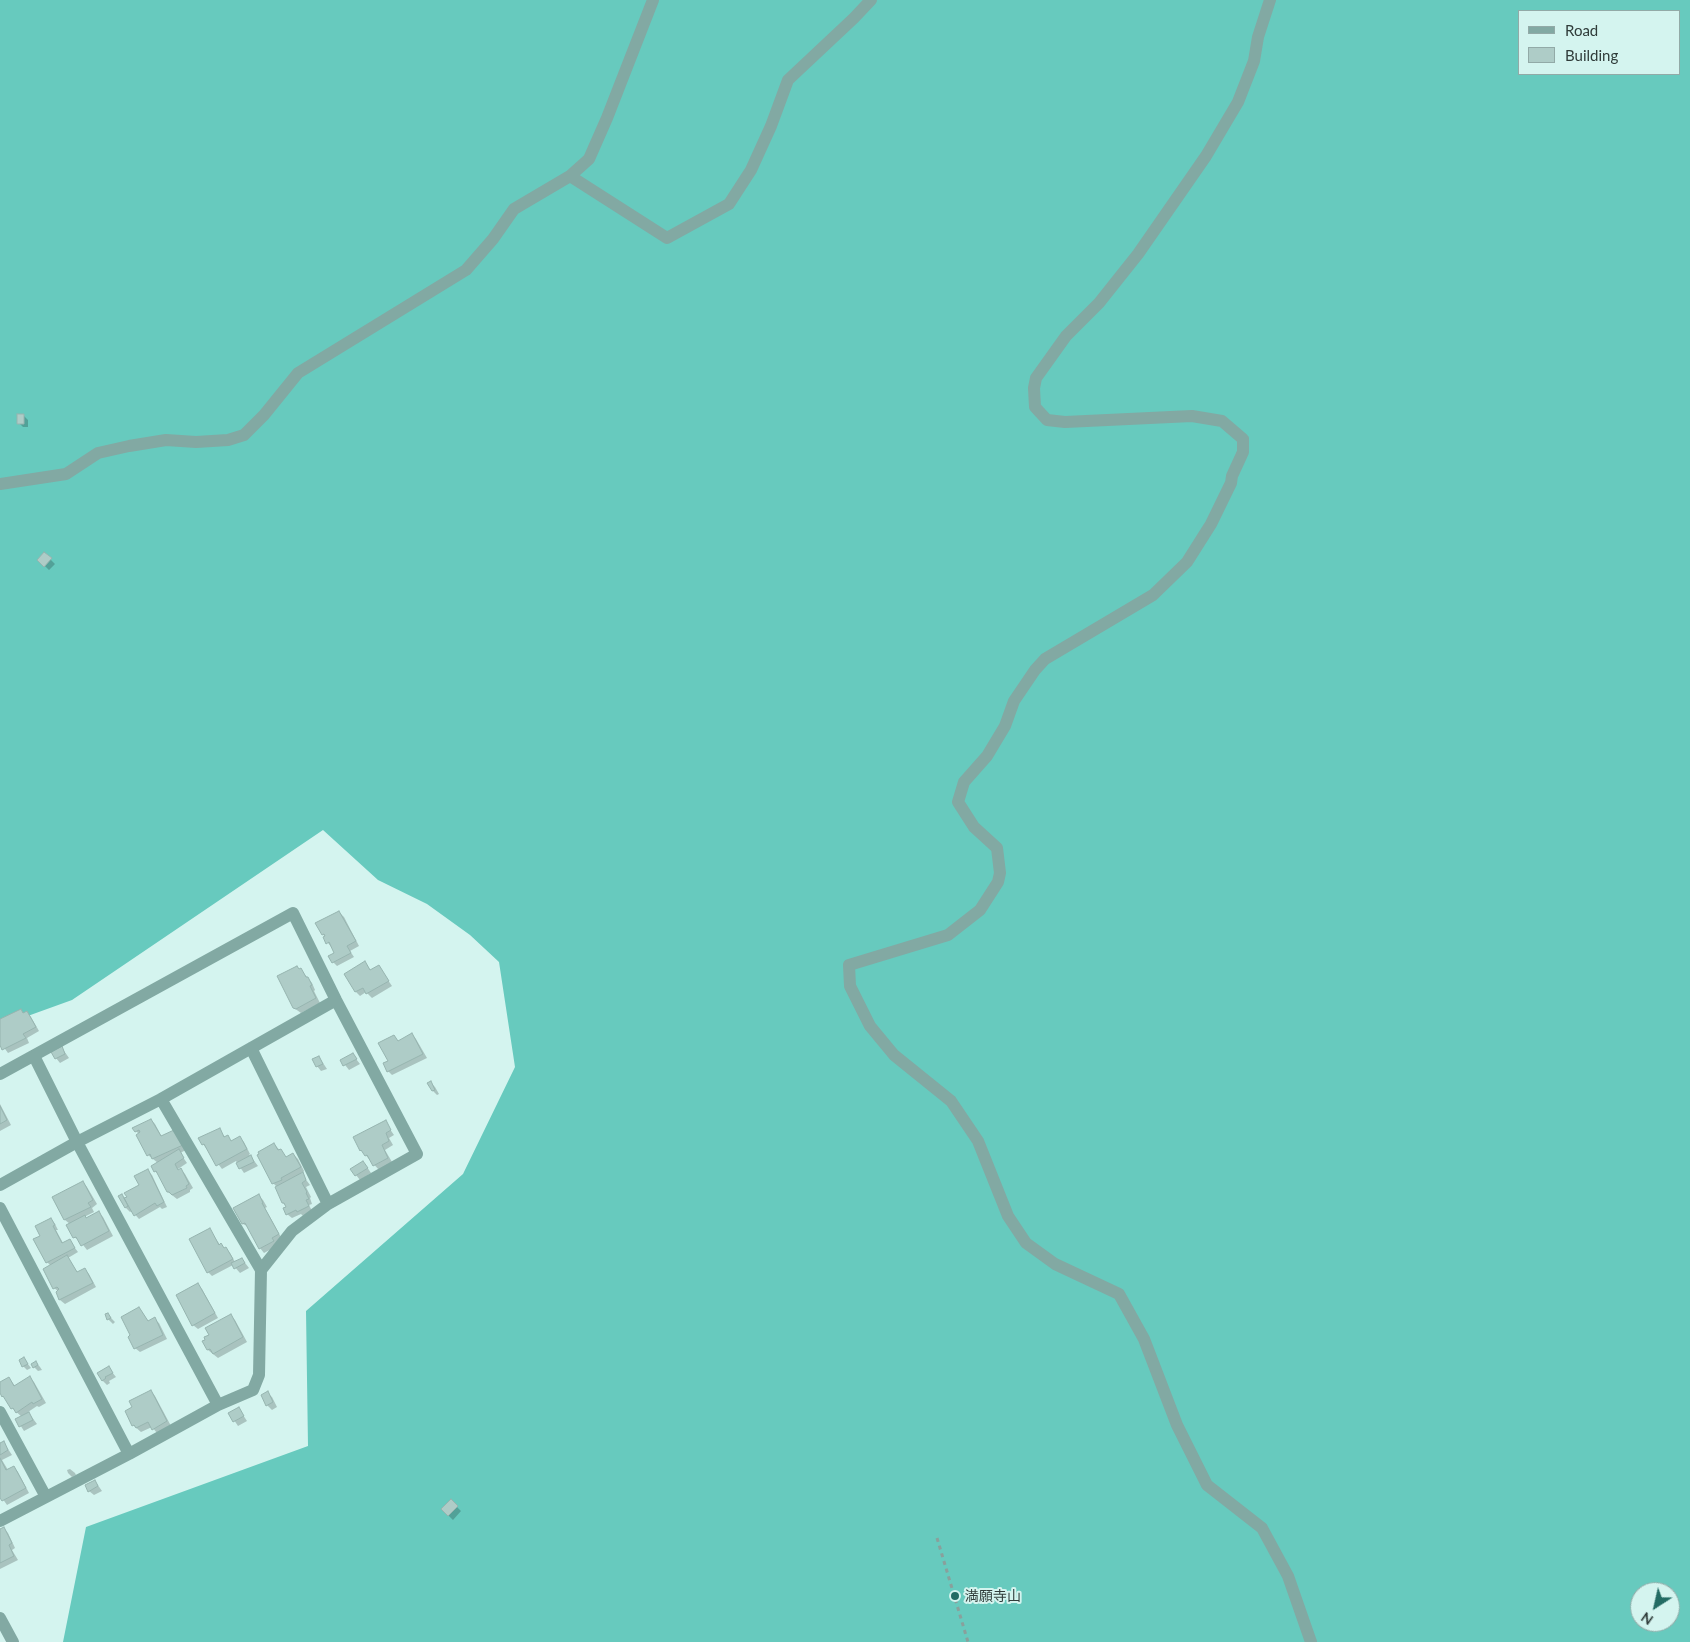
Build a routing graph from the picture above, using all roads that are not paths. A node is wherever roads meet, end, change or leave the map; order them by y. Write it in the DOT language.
graph roads {
  1 [pos="653,0"];
  2 [pos="871,0"];
  3 [pos="1270,0"];
  4 [pos="570,176"];
  5 [pos="0,484"];
  6 [pos="336,1000"];
  7 [pos="251,1048"];
  8 [pos="34,1056"];
  9 [pos="0,1074"];
  10 [pos="162,1099"];
  11 [pos="77,1142"];
  12 [pos="0,1185"];
  13 [pos="328,1204"];
  14 [pos="0,1208"];
  15 [pos="260,1270"];
  16 [pos="218,1405"];
  17 [pos="0,1412"];
  18 [pos="129,1454"];
  19 [pos="46,1497"];
  20 [pos="0,1521"];
  21 [pos="0,1618"];
  22 [pos="13,1642"];
  23 [pos="1310,1642"];
  1 -- 4 [label="street"];
  2 -- 4 [label="street"];
  3 -- 23 [label="street"];
  4 -- 5 [label="street"];
  6 -- 7 [label="street"];
  6 -- 8 [label="street"];
  6 -- 13 [label="street"];
  7 -- 10 [label="street"];
  7 -- 13 [label="street"];
  8 -- 9 [label="street"];
  8 -- 11 [label="street"];
  10 -- 11 [label="street"];
  10 -- 15 [label="street"];
  11 -- 12 [label="street"];
  11 -- 16 [label="street"];
  13 -- 15 [label="street"];
  14 -- 18 [label="street"];
  15 -- 16 [label="street"];
  16 -- 18 [label="street"];
  17 -- 19 [label="street"];
  18 -- 19 [label="street"];
  19 -- 20 [label="street"];
  21 -- 22 [label="street"];
}
